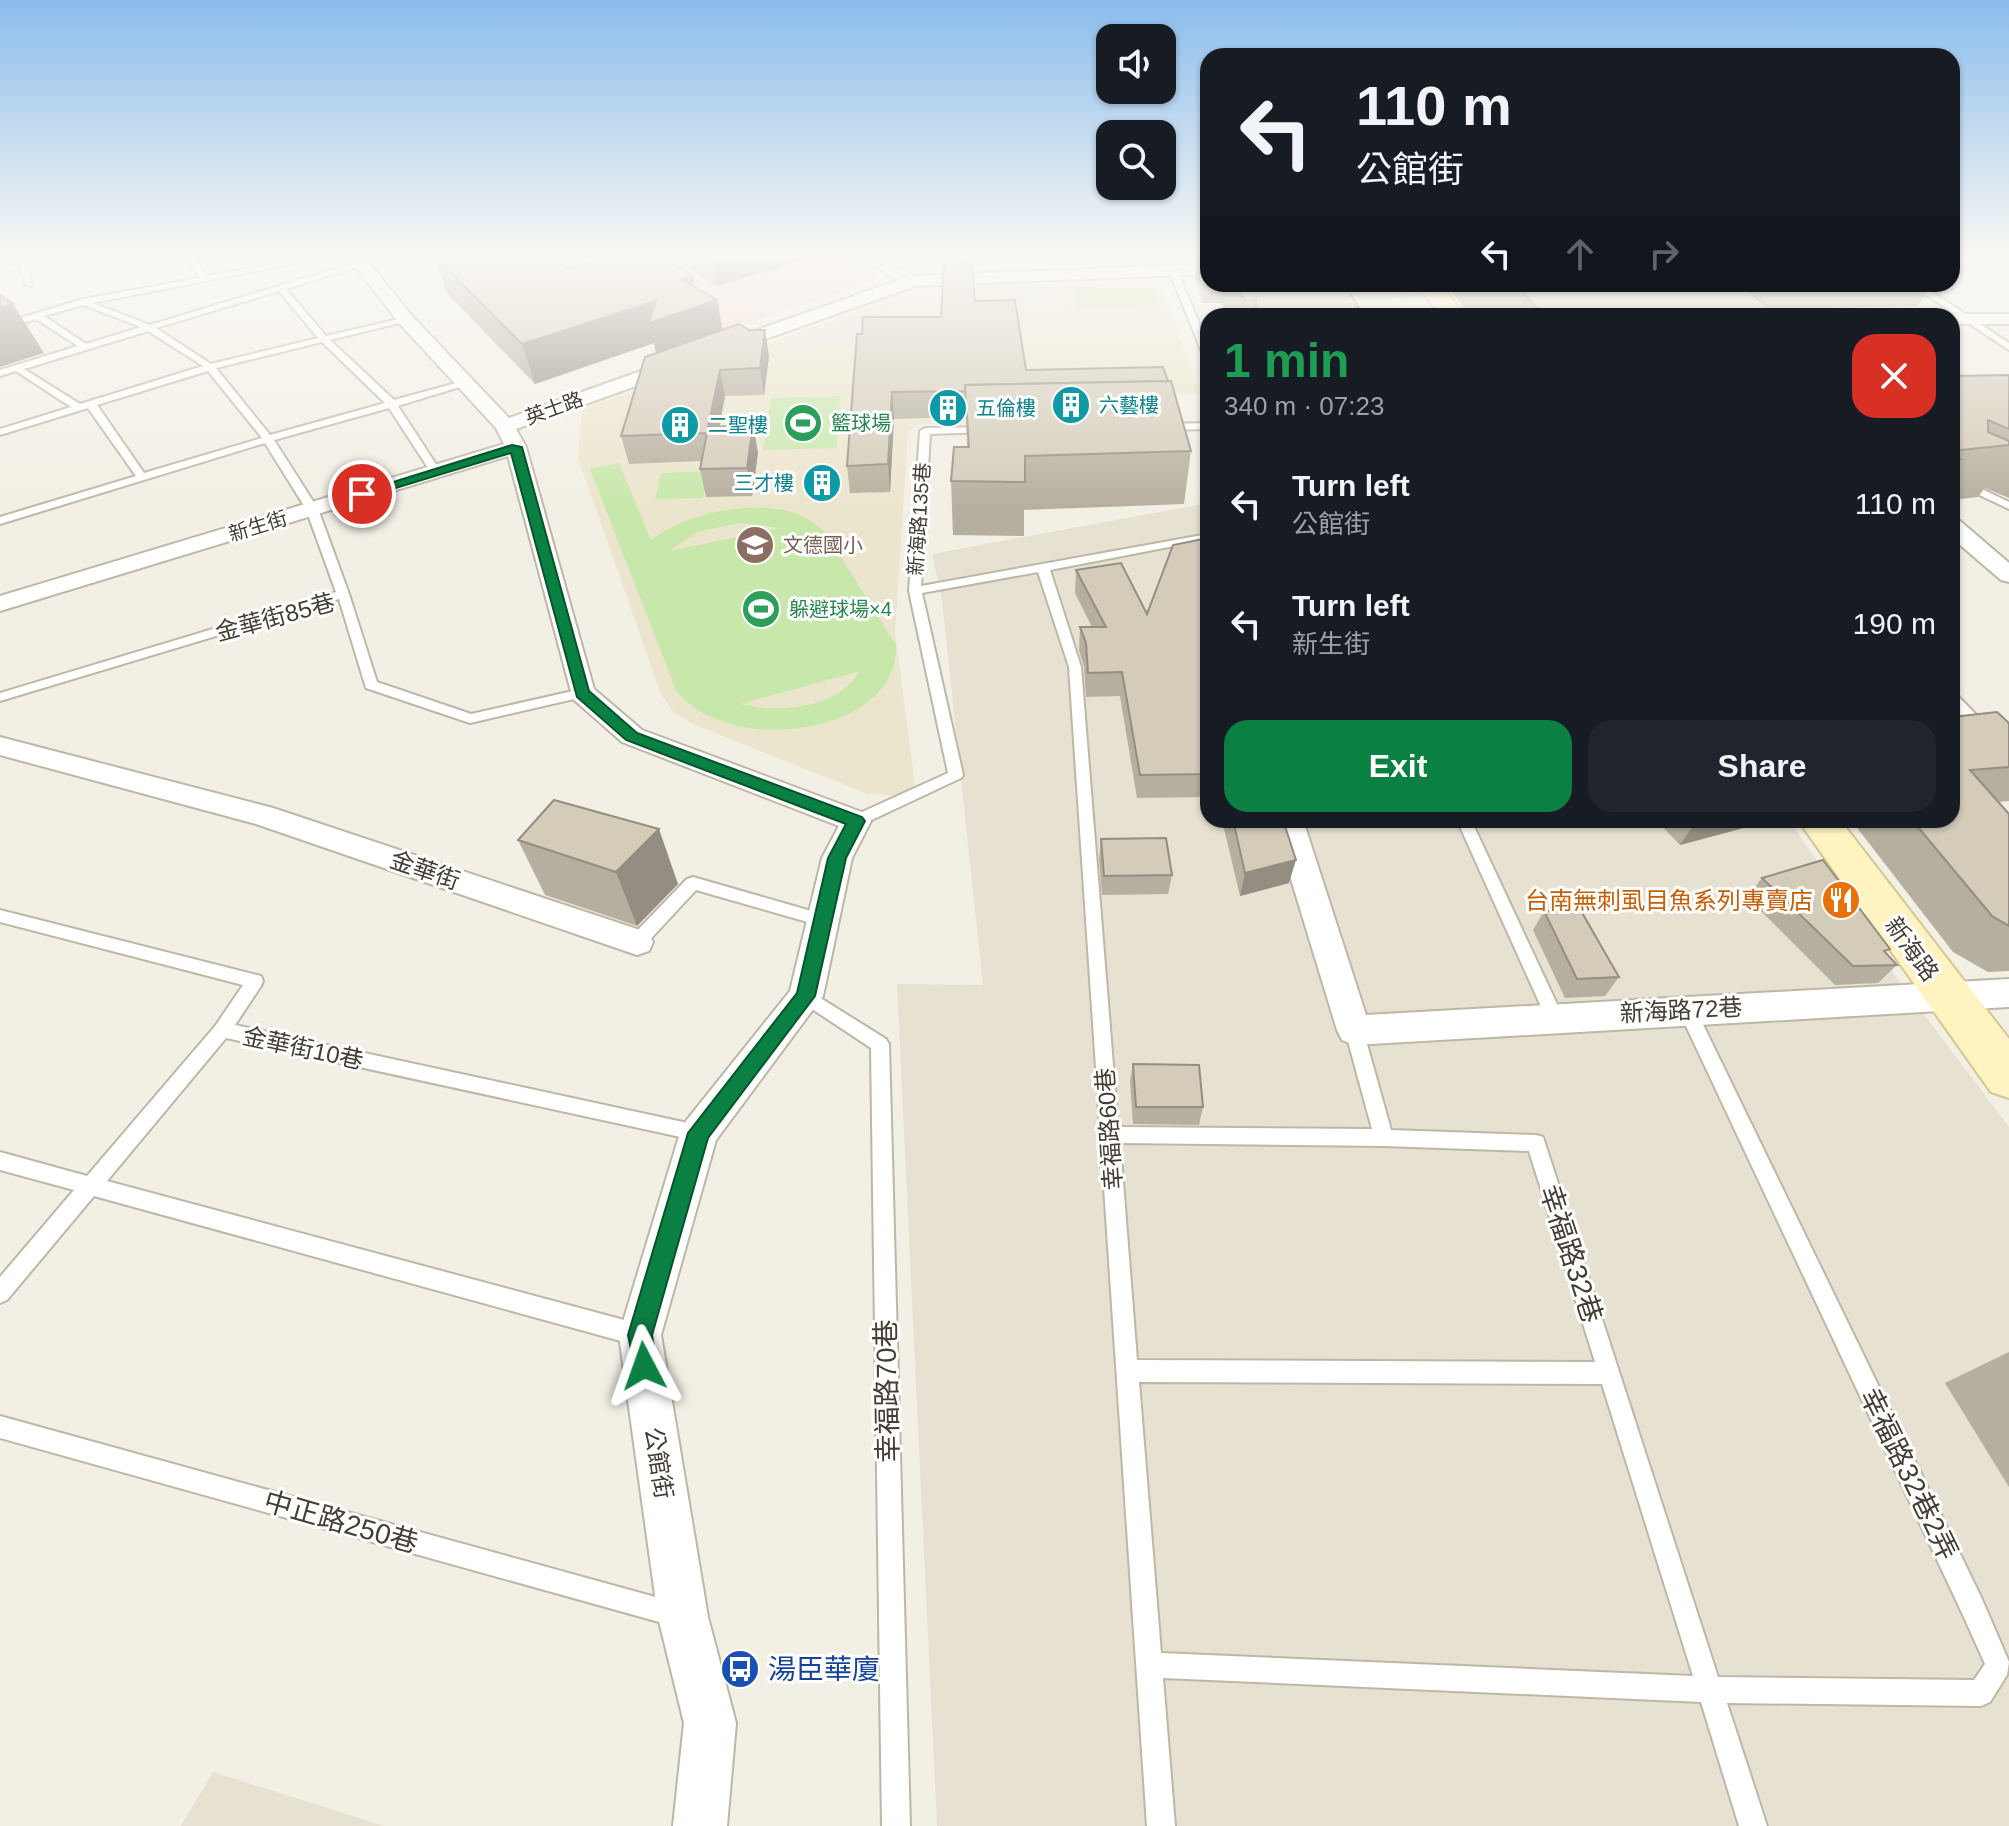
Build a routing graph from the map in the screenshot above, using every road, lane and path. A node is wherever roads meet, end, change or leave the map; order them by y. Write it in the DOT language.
graph roads {
  1 [pos="73,339"];
  2 [pos="110,339"];
  3 [pos="167,339"];
  4 [pos="324,339"];
  5 [pos="425,339"];
  6 [pos="751,339"];
  7 [pos="85,347"];
  8 [pos="210,367"];
  9 [pos="17,368"];
  10 [pos="0,373"];
  11 [pos="467,383"];
  12 [pos="90,403"];
  13 [pos="391,403"];
  14 [pos="78,407"];
  15 [pos="1200,426"];
  16 [pos="1158,427"];
  17 [pos="1003,430"];
  18 [pos="0,432"];
  19 [pos="510,436"];
  20 [pos="268,439"];
  21 [pos="436,472"];
  22 [pos="143,479"];
  23 [pos="1960,482"];
  24 [pos="2009,506"];
  25 [pos="312,509"];
  26 [pos="1,518"];
  27 [pos="1960,533"];
  28 [pos="1200,538"];
  29 [pos="1043,568"];
  30 [pos="2009,575"];
  31 [pos="915,591"];
  32 [pos="343,594"];
  33 [pos="0,604"];
  34 [pos="582,693"];
  35 [pos="0,697"];
  36 [pos="1960,706"];
  37 [pos="0,746"];
  38 [pos="2009,757"];
  39 [pos="856,821"];
  40 [pos="1291,828"];
  41 [pos="1468,828"];
  42 [pos="1824,828"];
  43 [pos="0,916"];
  44 [pos="825,921"];
  45 [pos="637,942"];
  46 [pos="2009,993"];
  47 [pos="806,996"];
  48 [pos="1947,997"];
  49 [pos="1687,1009"];
  50 [pos="1554,1017"];
  51 [pos="222,1030"];
  52 [pos="1354,1030"];
  53 [pos="2009,1077"];
  54 [pos="699,1133"];
  55 [pos="1110,1135"];
  56 [pos="1384,1138"];
  57 [pos="0,1161"];
  58 [pos="89,1185"];
  59 [pos="0,1293"];
  60 [pos="640,1335"];
  61 [pos="1127,1371"];
  62 [pos="1610,1373"];
  63 [pos="0,1427"];
  64 [pos="683,1617"];
  65 [pos="1148,1665"];
  66 [pos="1710,1690"];
  67 [pos="700,1826"];
  68 [pos="896,1826"];
  69 [pos="1161,1826"];
  70 [pos="1753,1826"];
  1 -- 7 [label="lane"];
  2 -- 7 [label="lane"];
  3 -- 8 [label="lane"];
  4 -- 8 [label="lane"];
  4 -- 13 [label="lane"];
  5 -- 11 [label="street"];
  6 -- 19 [label="street, 英士路"];
  7 -- 9 [label="lane"];
  8 -- 12 [label="lane"];
  8 -- 20 [label="lane"];
  9 -- 10 [label="lane"];
  9 -- 14 [label="lane"];
  11 -- 13 [label="lane"];
  11 -- 19 [label="street"];
  12 -- 14 [label="lane"];
  12 -- 22 [label="lane"];
  13 -- 20 [label="lane"];
  13 -- 21 [label="lane"];
  14 -- 18 [label="lane"];
  15 -- 16 [label="lane"];
  17 -- 31 [label="lane, 新海路135巷"];
  19 -- 21 [label="street, 新生街"];
  19 -- 34 [label="street"];
  20 -- 22 [label="lane"];
  20 -- 25 [label="lane"];
  21 -- 25 [label="street, 新生街"];
  22 -- 26 [label="lane"];
  23 -- 24 [label="lane"];
  25 -- 32 [label="lane"];
  25 -- 33 [label="street, 新生街"];
  27 -- 30 [label="street"];
  28 -- 29 [label="lane"];
  29 -- 31 [label="lane"];
  29 -- 55 [label="lane, 幸福路60巷"];
  31 -- 39 [label="lane, 新海路135巷"];
  32 -- 34 [label="lane, 金華街85巷"];
  32 -- 35 [label="lane, 金華街85巷"];
  34 -- 39 [label="street"];
  36 -- 38 [label="lane"];
  37 -- 45 [label="street, 金華街"];
  39 -- 44 [label="street, 公館街"];
  40 -- 52 [label="street"];
  41 -- 50 [label="lane"];
  42 -- 48 [label="street, 新海路"];
  43 -- 51 [label="lane, 金華街10巷"];
  44 -- 45 [label="lane, 金華街"];
  44 -- 47 [label="street, 公館街"];
  46 -- 48 [label="street, 新海路72巷"];
  47 -- 54 [label="street, 公館街"];
  47 -- 68 [label="lane, 幸福路70巷"];
  48 -- 49 [label="street, 新海路72巷"];
  48 -- 53 [label="street, 新海路"];
  49 -- 50 [label="street, 新海路72巷"];
  49 -- 66 [label="lane, 幸福路32巷2弄"];
  50 -- 52 [label="street, 新海路72巷"];
  51 -- 54 [label="lane, 金華街10巷"];
  51 -- 58 [label="lane"];
  52 -- 56 [label="lane"];
  54 -- 60 [label="street, 公館街"];
  55 -- 56 [label="lane"];
  55 -- 61 [label="lane, 幸福路60巷"];
  56 -- 62 [label="lane, 幸福路32巷"];
  57 -- 58 [label="lane"];
  58 -- 59 [label="lane"];
  58 -- 60 [label="lane"];
  60 -- 64 [label="street, 公館街"];
  61 -- 62 [label="lane"];
  61 -- 65 [label="lane, 幸福路60巷"];
  62 -- 66 [label="lane, 幸福路32巷"];
  63 -- 64 [label="lane, 中正路250巷"];
  64 -- 67 [label="street, 公館街"];
  65 -- 66 [label="lane"];
  65 -- 69 [label="lane, 幸福路60巷"];
  66 -- 70 [label="lane, 幸福路32巷"];
}
